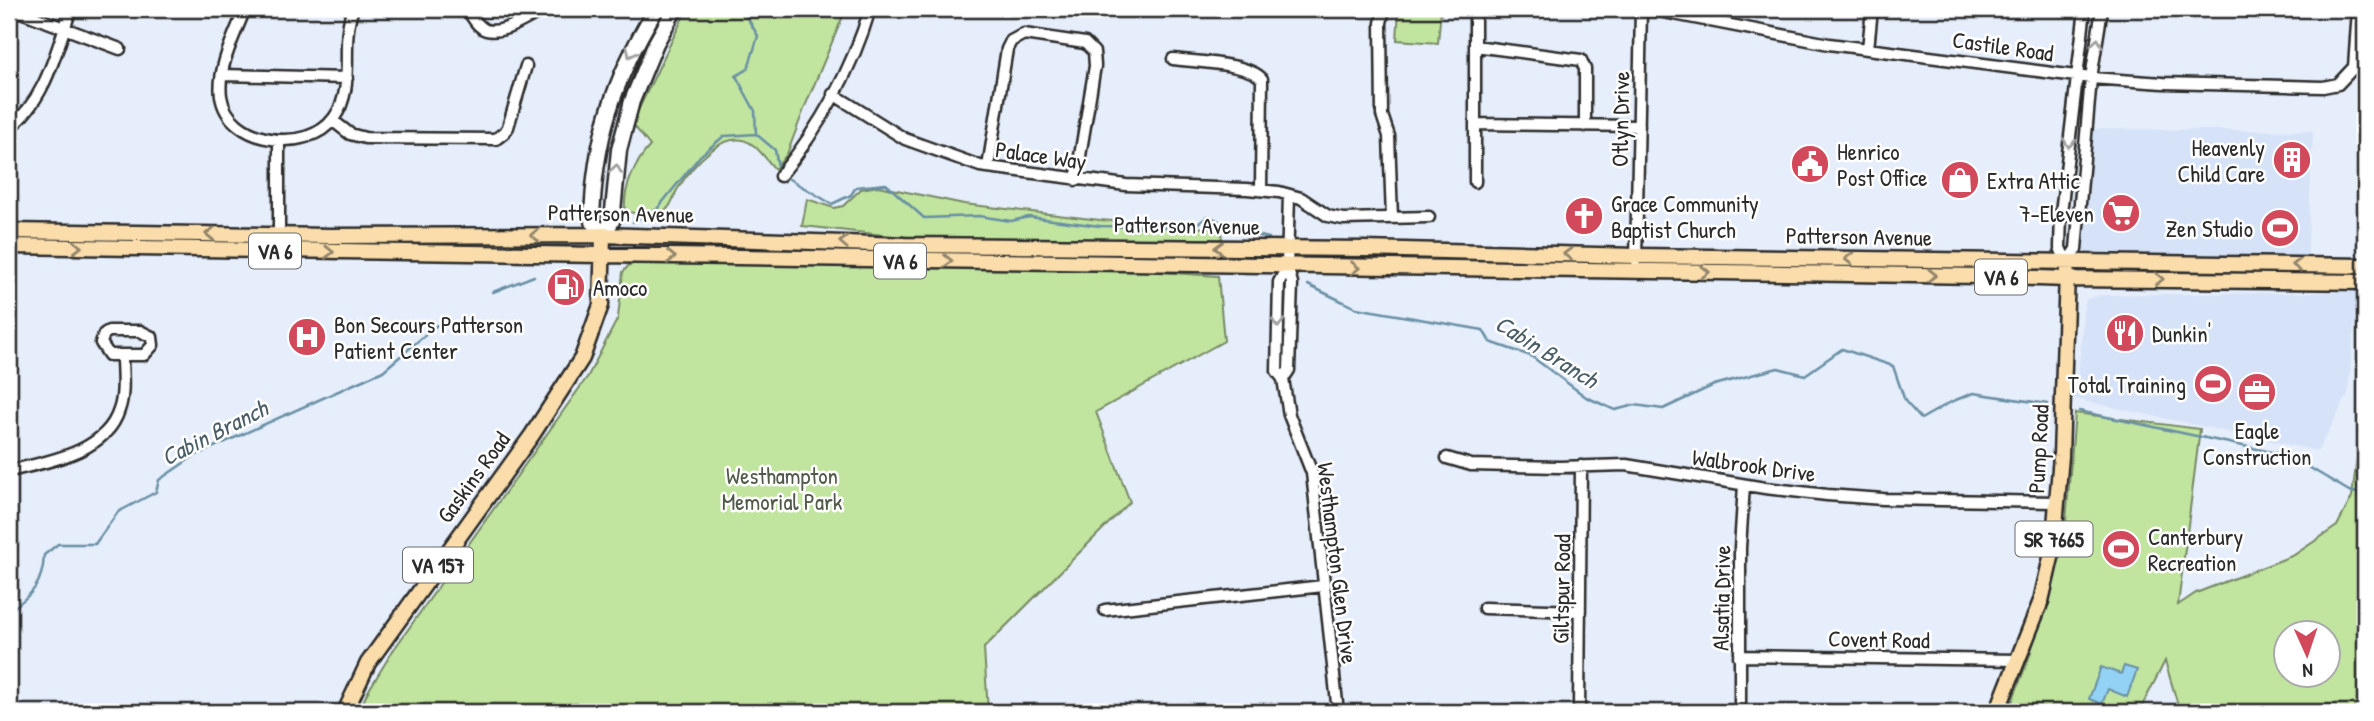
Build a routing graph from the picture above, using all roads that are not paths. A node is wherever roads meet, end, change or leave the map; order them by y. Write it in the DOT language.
graph roads {
  1 [pos="13,9"];
  2 [pos="71,9"];
  3 [pos="245,9"];
  4 [pos="353,9"];
  5 [pos="467,9"];
  6 [pos="545,9"];
  7 [pos="656,9"];
  8 [pos="675,9"];
  9 [pos="870,9"];
  10 [pos="1384,9"];
  11 [pos="1475,9"];
  12 [pos="1641,9"];
  13 [pos="1648,9"];
  14 [pos="1872,9"];
  15 [pos="2085,9"];
  16 [pos="2102,9"];
  17 [pos="2357,9"];
  18 [pos="64,28"];
  19 [pos="1475,46"];
  20 [pos="121,49"];
  21 [pos="1868,49"];
  22 [pos="1173,58"];
  23 [pos="526,66"];
  24 [pos="222,75"];
  25 [pos="2077,76"];
  26 [pos="346,78"];
  27 [pos="2091,78"];
  28 [pos="833,94"];
  29 [pos="332,120"];
  30 [pos="1475,124"];
  31 [pos="1585,126"];
  32 [pos="1639,127"];
  33 [pos="9,128"];
  34 [pos="279,140"];
  35 [pos="988,167"];
  36 [pos="780,176"];
  37 [pos="1076,180"];
  38 [pos="1475,182"];
  39 [pos="1261,190"];
  40 [pos="1289,195"];
  41 [pos="1392,218"];
  42 [pos="1429,218"];
  43 [pos="9,231"];
  44 [pos="603,234"];
  45 [pos="279,235"];
  46 [pos="9,246"];
  47 [pos="1287,248"];
  48 [pos="278,251"];
  49 [pos="603,256"];
  50 [pos="1637,256"];
  51 [pos="2067,262"];
  52 [pos="2365,266"];
  53 [pos="1287,267"];
  54 [pos="1636,271"];
  55 [pos="2067,279"];
  56 [pos="2365,282"];
  57 [pos="122,356"];
  58 [pos="1447,458"];
  59 [pos="1581,466"];
  60 [pos="9,471"];
  61 [pos="1744,485"];
  62 [pos="2058,502"];
  63 [pos="1323,586"];
  64 [pos="1484,608"];
  65 [pos="1105,610"];
  66 [pos="1579,611"];
  67 [pos="1739,656"];
  68 [pos="2018,660"];
  69 [pos="345,712"];
  70 [pos="1338,712"];
  71 [pos="1579,712"];
  72 [pos="1740,712"];
  73 [pos="1997,712"];
  1 -- 18 [label="street"];
  2 -- 18 [label="street"];
  3 -- 24 [label="street"];
  4 -- 26 [label="street"];
  5 -- 6 [label="street"];
  7 -- 44 [label="main road, one-way"];
  44 -- 8 [label="main road, one-way"];
  9 -- 28 [label="street"];
  10 -- 41 [label="street"];
  11 -- 19 [label="street"];
  12 -- 32 [label="street, Otlyn Drive"];
  13 -- 21 [label="street, Castile Road"];
  14 -- 21 [label="street"];
  15 -- 25 [label="street, Pump Road"];
  27 -- 16 [label="street, Pump Road, one-way"];
  17 -- 27 [label="street"];
  18 -- 20 [label="street"];
  18 -- 33 [label="street"];
  19 -- 30 [label="street"];
  19 -- 31 [label="street"];
  21 -- 25 [label="street, Castile Road"];
  22 -- 39 [label="street"];
  23 -- 29 [label="street"];
  24 -- 26 [label="street"];
  24 -- 34 [label="street"];
  25 -- 27 [label="street, Castile Road"];
  25 -- 51 [label="street, Pump Road, one-way"];
  26 -- 29 [label="street"];
  27 -- 51 [label="street, Pump Road"];
  28 -- 35 [label="street, Palace Way"];
  28 -- 36 [label="street"];
  29 -- 34 [label="street"];
  30 -- 31 [label="street"];
  30 -- 38 [label="street"];
  31 -- 32 [label="street"];
  32 -- 50 [label="street, Otlyn Drive"];
  34 -- 45 [label="street"];
  35 -- 37 [label="street, Palace Way"];
  35 -- 37 [label="street"];
  37 -- 39 [label="street, Palace Way"];
  39 -- 40 [label="street, Palace Way"];
  40 -- 41 [label="street, Palace Way"];
  40 -- 47 [label="street"];
  41 -- 42 [label="street, Palace Way"];
  45 -- 43 [label="main road, Patterson Avenue / VA 6, one-way"];
  44 -- 45 [label="main road, Patterson Avenue / VA 6, one-way"];
  47 -- 44 [label="main road, Patterson Avenue / VA 6, one-way"];
  44 -- 49 [label="main road, VA 157"];
  45 -- 48 [label="street"];
  46 -- 48 [label="main road, Patterson Avenue / VA 6, one-way"];
  50 -- 47 [label="main road, Patterson Avenue / VA 6, one-way"];
  47 -- 53 [label="street"];
  48 -- 49 [label="main road, Patterson Avenue / VA 6, one-way"];
  49 -- 53 [label="main road, Patterson Avenue / VA 6, one-way"];
  49 -- 69 [label="main road, Gaskins Road / VA 157"];
  51 -- 50 [label="main road, Patterson Avenue / VA 6, one-way"];
  50 -- 54 [label="street, Otlyn Drive"];
  52 -- 51 [label="main road, Patterson Avenue / VA 6, one-way"];
  51 -- 55 [label="main road, Pump Road"];
  53 -- 54 [label="main road, Patterson Avenue / VA 6, one-way"];
  53 -- 63 [label="street, Westhampton Glen Drive"];
  54 -- 55 [label="main road, Patterson Avenue / VA 6, one-way"];
  55 -- 56 [label="main road, Patterson Avenue / VA 6, one-way"];
  55 -- 62 [label="main road, Pump Road / SR 7665"];
  57 -- 57 [label="street"];
  57 -- 60 [label="street"];
  58 -- 59 [label="street, Walbrook Drive"];
  59 -- 61 [label="street, Walbrook Drive"];
  59 -- 66 [label="street, Giltspur Road"];
  61 -- 62 [label="street, Walbrook Drive"];
  61 -- 67 [label="street, Alsatia Drive"];
  62 -- 68 [label="main road, Pump Road / SR 7665"];
  63 -- 65 [label="street"];
  63 -- 70 [label="street, Westhampton Glen Drive"];
  64 -- 66 [label="street"];
  66 -- 71 [label="street, Giltspur Road"];
  67 -- 68 [label="street, Covent Road"];
  67 -- 72 [label="street, Alsatia Drive"];
  68 -- 73 [label="main road, Pump Road / SR 7665"];
}
